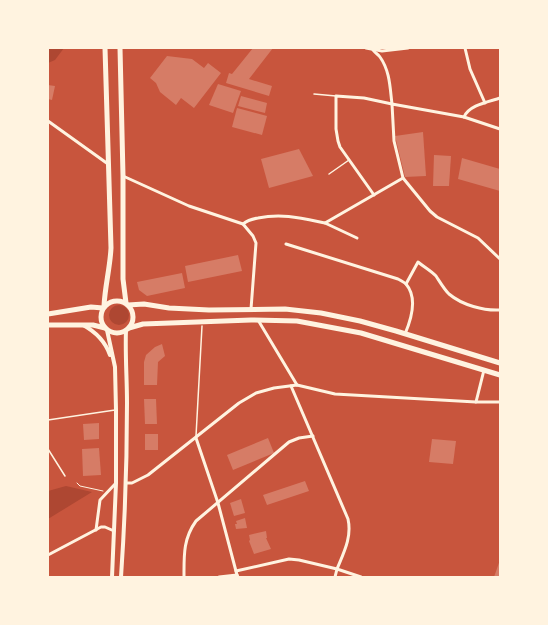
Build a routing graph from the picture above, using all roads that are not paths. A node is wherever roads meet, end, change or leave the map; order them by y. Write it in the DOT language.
graph roads {
  1 [pos="105,48"];
  2 [pos="120,48"];
  3 [pos="366,48"];
  4 [pos="408,48"];
  5 [pos="465,48"];
  6 [pos="373,50"];
  7 [pos="314,94"];
  8 [pos="336,96"];
  9 [pos="500,98"];
  10 [pos="485,103"];
  11 [pos="392,104"];
  12 [pos="464,117"];
  13 [pos="48,121"];
  14 [pos="500,129"];
  15 [pos="350,160"];
  16 [pos="108,164"];
  17 [pos="329,174"];
  18 [pos="123,176"];
  19 [pos="403,178"];
  20 [pos="374,195"];
  21 [pos="325,223"];
  22 [pos="243,224"];
  23 [pos="357,238"];
  24 [pos="286,244"];
  25 [pos="500,259"];
  26 [pos="406,284"];
  27 [pos="127,304"];
  28 [pos="104,307"];
  29 [pos="251,309"];
  30 [pos="500,310"];
  31 [pos="48,314"];
  32 [pos="258,320"];
  33 [pos="48,325"];
  34 [pos="83,325"];
  35 [pos="202,326"];
  36 [pos="106,329"];
  37 [pos="128,329"];
  38 [pos="405,334"];
  39 [pos="500,364"];
  40 [pos="115,367"];
  41 [pos="484,370"];
  42 [pos="500,375"];
  43 [pos="297,385"];
  44 [pos="290,386"];
  45 [pos="476,402"];
  46 [pos="500,402"];
  47 [pos="116,410"];
  48 [pos="48,420"];
  49 [pos="313,436"];
  50 [pos="196,438"];
  51 [pos="48,449"];
  52 [pos="65,476"];
  53 [pos="116,483"];
  54 [pos="126,483"];
  55 [pos="218,503"];
  56 [pos="96,530"];
  57 [pos="114,531"];
  58 [pos="48,554"];
  59 [pos="337,569"];
  60 [pos="236,570"];
  61 [pos="237,576"];
  62 [pos="112,577"];
  63 [pos="121,577"];
  64 [pos="184,577"];
  65 [pos="219,577"];
  66 [pos="335,577"];
  67 [pos="361,577"];
  1 -- 16 [label="main road"];
  2 -- 18 [label="main road"];
  3 -- 6 [label="street"];
  4 -- 6 [label="street"];
  5 -- 10 [label="street"];
  6 -- 11 [label="street"];
  7 -- 8 [label="lane"];
  8 -- 11 [label="street"];
  8 -- 15 [label="street"];
  9 -- 10 [label="street"];
  10 -- 12 [label="street"];
  11 -- 12 [label="street"];
  11 -- 19 [label="street"];
  12 -- 14 [label="street"];
  13 -- 16 [label="street"];
  15 -- 17 [label="lane"];
  15 -- 20 [label="street"];
  16 -- 28 [label="main road"];
  18 -- 22 [label="street"];
  18 -- 27 [label="main road"];
  19 -- 20 [label="street"];
  19 -- 25 [label="street"];
  20 -- 21 [label="street"];
  21 -- 22 [label="street"];
  21 -- 23 [label="street"];
  22 -- 29 [label="street"];
  24 -- 26 [label="street"];
  26 -- 30 [label="street"];
  26 -- 38 [label="street"];
  27 -- 28 [label="main road"];
  27 -- 29 [label="main road"];
  27 -- 37 [label="main road"];
  28 -- 31 [label="main road"];
  28 -- 36 [label="main road"];
  29 -- 38 [label="main road"];
  32 -- 37 [label="main road"];
  32 -- 41 [label="main road"];
  32 -- 43 [label="street"];
  33 -- 34 [label="main road"];
  34 -- 36 [label="main road"];
  34 -- 40 [label="street"];
  35 -- 50 [label="lane"];
  36 -- 37 [label="main road"];
  36 -- 40 [label="street"];
  37 -- 54 [label="street"];
  38 -- 39 [label="main road"];
  40 -- 47 [label="street"];
  41 -- 42 [label="main road"];
  41 -- 45 [label="street"];
  43 -- 44 [label="street"];
  43 -- 45 [label="street"];
  44 -- 49 [label="street"];
  44 -- 50 [label="street"];
  45 -- 46 [label="street"];
  47 -- 48 [label="lane"];
  47 -- 53 [label="street"];
  49 -- 55 [label="street"];
  49 -- 59 [label="street"];
  50 -- 54 [label="street"];
  50 -- 55 [label="street"];
  51 -- 52 [label="lane"];
  53 -- 54 [label="street"];
  53 -- 56 [label="street"];
  53 -- 57 [label="street"];
  54 -- 63 [label="street"];
  55 -- 60 [label="street"];
  55 -- 64 [label="street"];
  56 -- 57 [label="street"];
  56 -- 58 [label="street"];
  57 -- 62 [label="street"];
  59 -- 60 [label="street"];
  59 -- 66 [label="street"];
  59 -- 67 [label="street"];
  60 -- 61 [label="street"];
  61 -- 65 [label="street"];
}
